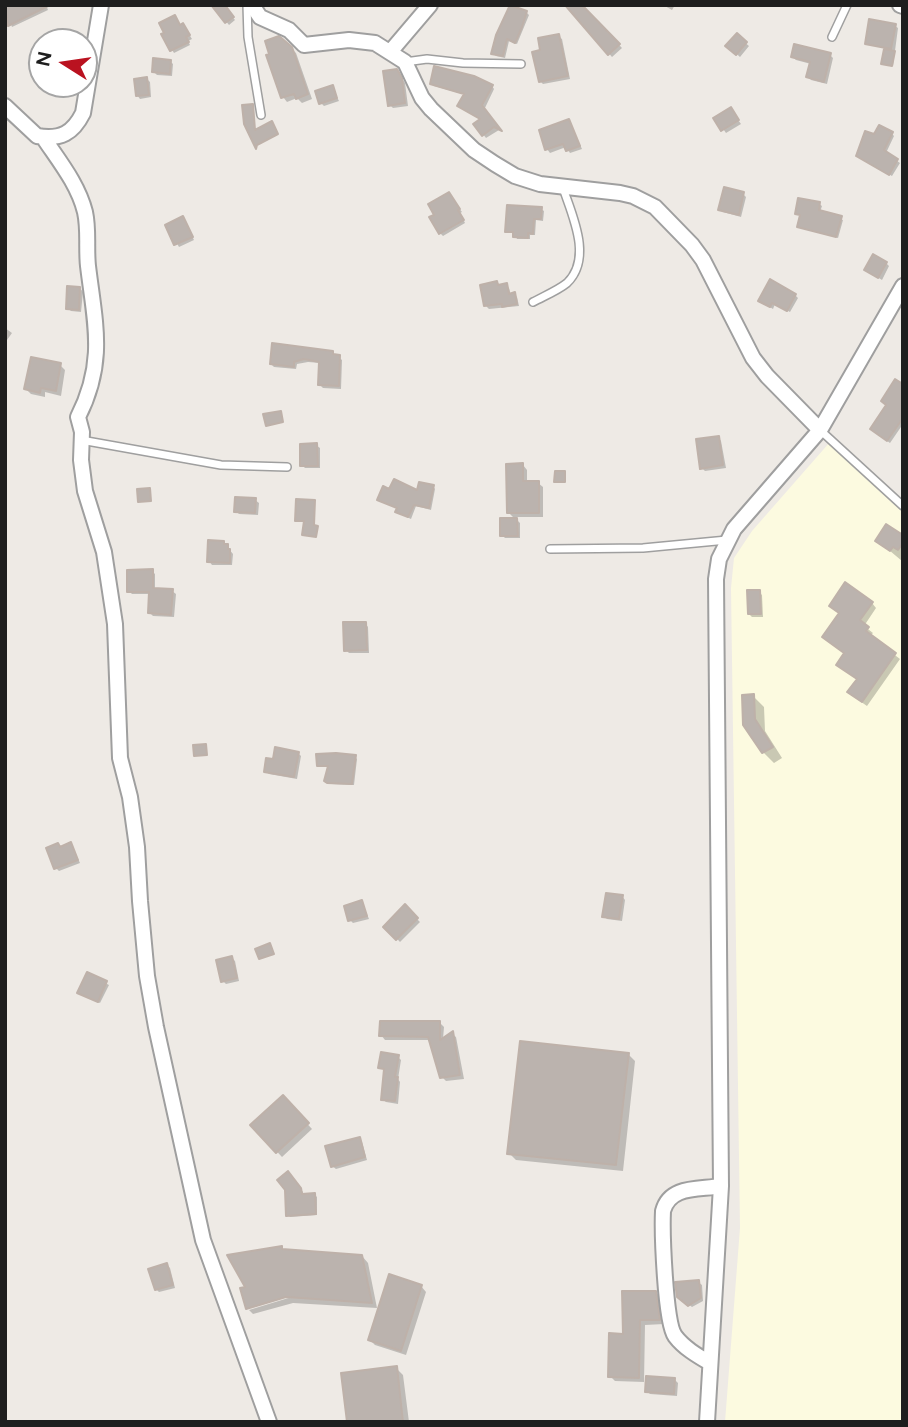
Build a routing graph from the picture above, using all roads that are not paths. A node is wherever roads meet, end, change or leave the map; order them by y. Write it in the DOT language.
graph roads {
  1 [pos="101,5"];
  2 [pos="249,5"];
  3 [pos="430,5"];
  4 [pos="847,5"];
  5 [pos="832,37"];
  6 [pos="390,52"];
  7 [pos="405,62"];
  8 [pos="521,64"];
  9 [pos="5,106"];
  10 [pos="261,115"];
  11 [pos="43,137"];
  12 [pos="563,188"];
  13 [pos="903,286"];
  14 [pos="533,302"];
  15 [pos="820,430"];
  16 [pos="82,440"];
  17 [pos="287,467"];
  18 [pos="903,506"];
  19 [pos="727,540"];
  20 [pos="550,549"];
  21 [pos="721,1186"];
  22 [pos="710,1363"];
  23 [pos="269,1422"];
  24 [pos="707,1422"];
  1 -- 11 [label="street"];
  2 -- 6 [label="street"];
  2 -- 10 [label="lane"];
  3 -- 6 [label="street"];
  4 -- 5 [label="lane"];
  6 -- 7 [label="street"];
  7 -- 8 [label="lane"];
  7 -- 12 [label="street"];
  9 -- 11 [label="street"];
  11 -- 16 [label="street"];
  12 -- 14 [label="lane"];
  12 -- 15 [label="street"];
  13 -- 15 [label="street"];
  15 -- 18 [label="lane"];
  15 -- 19 [label="street"];
  16 -- 17 [label="lane"];
  16 -- 23 [label="street"];
  19 -- 20 [label="lane"];
  19 -- 21 [label="street"];
  21 -- 22 [label="street"];
  21 -- 22 [label="street"];
  22 -- 24 [label="street"];
}
